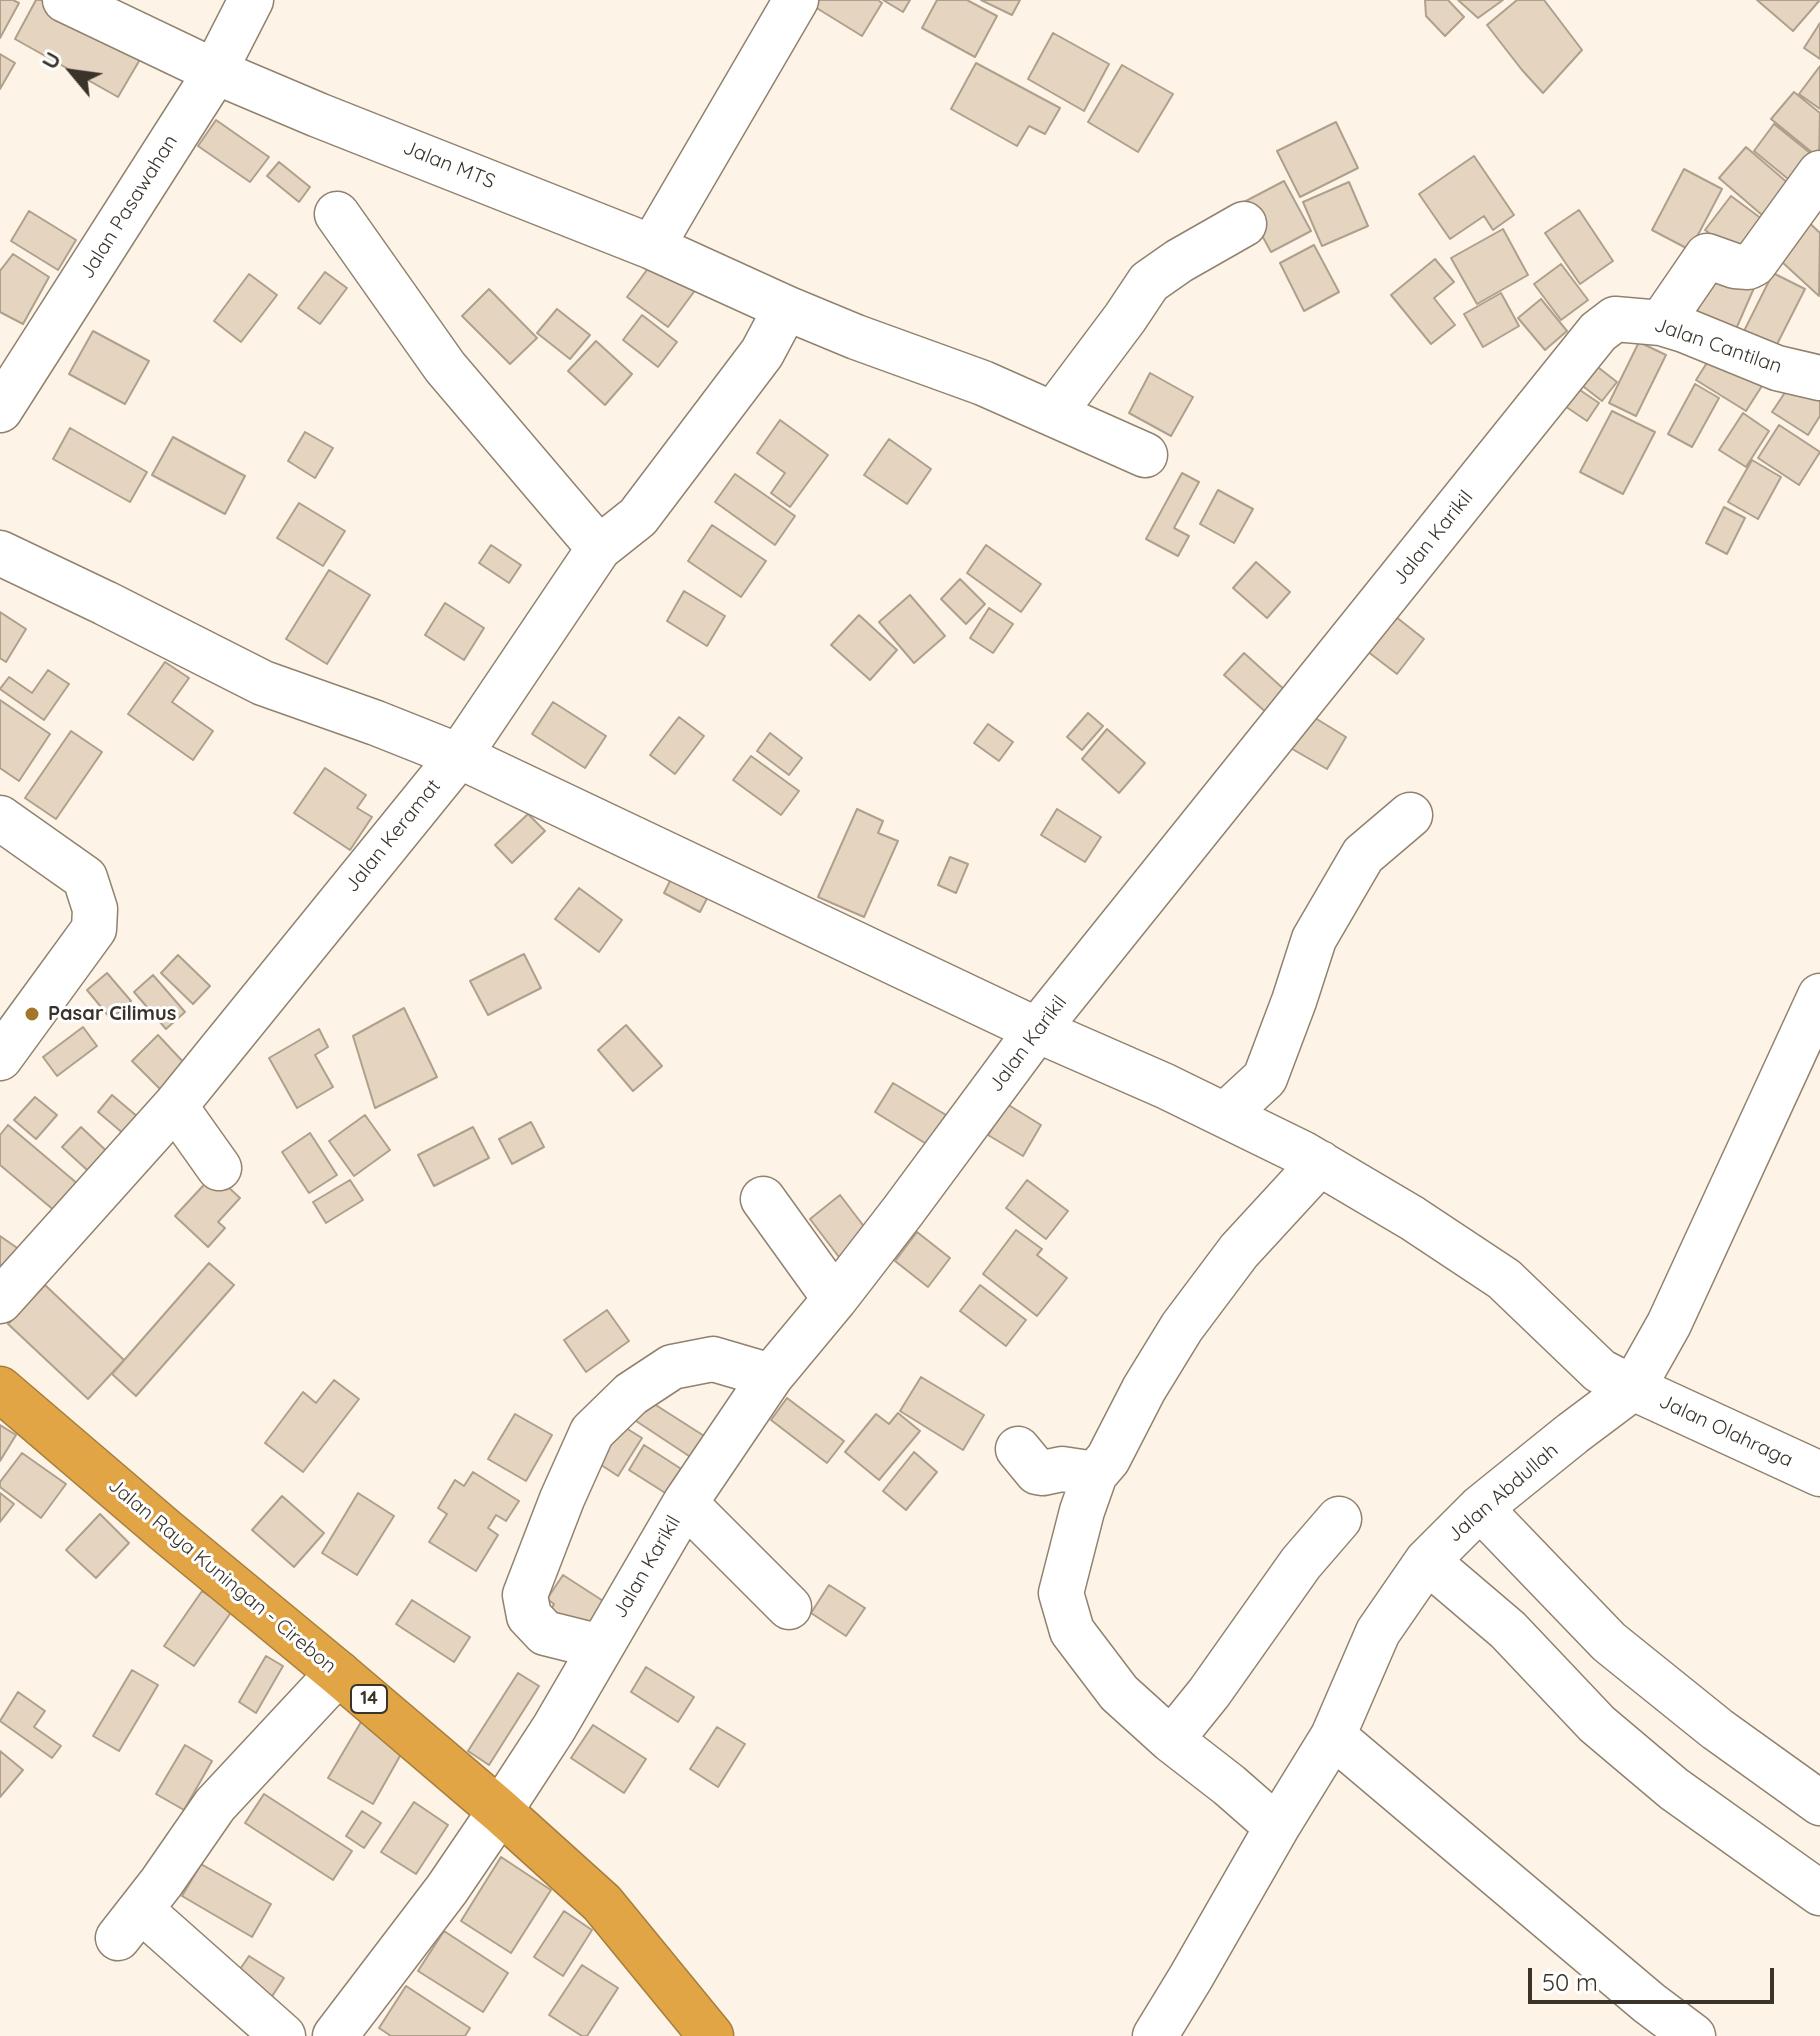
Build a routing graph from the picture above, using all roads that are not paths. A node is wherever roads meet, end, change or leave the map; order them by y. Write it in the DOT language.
graph roads {
  1 [pos="65,0"];
  2 [pos="251,0"];
  3 [pos="796,0"];
  4 [pos="214,71"];
  5 [pos="1820,173"];
  6 [pos="337,214"];
  7 [pos="1244,224"];
  8 [pos="652,247"];
  9 [pos="786,308"];
  10 [pos="1615,319"];
  11 [pos="1661,323"];
  12 [pos="1820,378"];
  13 [pos="0,410"];
  14 [pos="1053,414"];
  15 [pos="1145,455"];
  16 [pos="599,548"];
  17 [pos="0,553"];
  18 [pos="459,756"];
  19 [pos="1410,815"];
  20 [pos="0,818"];
  21 [pos="1820,996"];
  22 [pos="1037,1030"];
  23 [pos="0,1058"];
  24 [pos="175,1106"];
  25 [pos="1225,1115"];
  26 [pos="1320,1163"];
  27 [pos="219,1168"];
  28 [pos="763,1199"];
  29 [pos="835,1299"];
  30 [pos="0,1301"];
  31 [pos="771,1376"];
  32 [pos="1633,1388"];
  33 [pos="0,1389"];
  34 [pos="1018,1449"];
  35 [pos="1095,1474"];
  36 [pos="1820,1474"];
  37 [pos="685,1503"];
  38 [pos="1480,1508"];
  39 [pos="1339,1519"];
  40 [pos="1427,1561"];
  41 [pos="789,1607"];
  42 [pos="601,1647"];
  43 [pos="338,1673"];
  44 [pos="1333,1736"];
  45 [pos="1171,1740"];
  46 [pos="1820,1803"];
  47 [pos="500,1811"];
  48 [pos="1277,1827"];
  49 [pos="1820,1893"];
  50 [pos="283,2036"];
  51 [pos="335,2036"];
  52 [pos="711,2036"];
  53 [pos="1155,2036"];
  54 [pos="1693,2036"];
  1 -- 4 [label="street, Jalan MTS"];
  2 -- 4 [label="street, Jalan Pasawahan"];
  3 -- 8 [label="street"];
  4 -- 8 [label="street, Jalan MTS"];
  4 -- 13 [label="street, Jalan Pasawahan"];
  5 -- 11 [label="street"];
  6 -- 16 [label="street"];
  7 -- 14 [label="street"];
  8 -- 9 [label="street, Jalan MTS"];
  9 -- 14 [label="street, Jalan MTS"];
  9 -- 16 [label="street, Jalan Keramat"];
  10 -- 11 [label="street, Jalan Cantilan"];
  10 -- 22 [label="street, Jalan Karikil"];
  11 -- 12 [label="street, Jalan Cantilan"];
  14 -- 15 [label="street, Jalan MTS"];
  16 -- 18 [label="street, Jalan Keramat"];
  17 -- 18 [label="street, Jalan Olahraga"];
  18 -- 22 [label="street, Jalan Olahraga"];
  18 -- 24 [label="street, Jalan Keramat"];
  19 -- 25 [label="street"];
  20 -- 23 [label="street"];
  21 -- 32 [label="street, Jalan Abdullah"];
  22 -- 25 [label="street, Jalan Olahraga"];
  22 -- 29 [label="street, Jalan Karikil"];
  24 -- 27 [label="street"];
  24 -- 30 [label="street, Jalan Keramat"];
  25 -- 26 [label="street, Jalan Olahraga"];
  26 -- 32 [label="street, Jalan Olahraga"];
  26 -- 35 [label="street"];
  28 -- 29 [label="street"];
  29 -- 31 [label="street, Jalan Karikil"];
  31 -- 37 [label="street, Jalan Karikil"];
  31 -- 42 [label="street"];
  32 -- 36 [label="street, Jalan Olahraga"];
  32 -- 38 [label="street, Jalan Abdullah"];
  33 -- 43 [label="highway, Jalan Raya Kuningan - Cirebon / 14"];
  34 -- 35 [label="street"];
  35 -- 45 [label="street"];
  37 -- 41 [label="street"];
  37 -- 42 [label="street, Jalan Karikil"];
  38 -- 40 [label="street, Jalan Abdullah"];
  38 -- 46 [label="street"];
  39 -- 45 [label="street"];
  40 -- 44 [label="street, Jalan Abdullah"];
  40 -- 49 [label="street"];
  42 -- 47 [label="street, Jalan Karikil"];
  43 -- 47 [label="highway, Jalan Raya Kuningan - Cirebon / 14"];
  43 -- 50 [label="street"];
  44 -- 48 [label="street, Jalan Abdullah"];
  44 -- 54 [label="street"];
  45 -- 48 [label="street"];
  47 -- 51 [label="street, Jalan Karikil"];
  47 -- 52 [label="highway, Jalan Raya Kuningan - Cirebon / 14"];
  48 -- 53 [label="street, Jalan Abdullah"];
}
